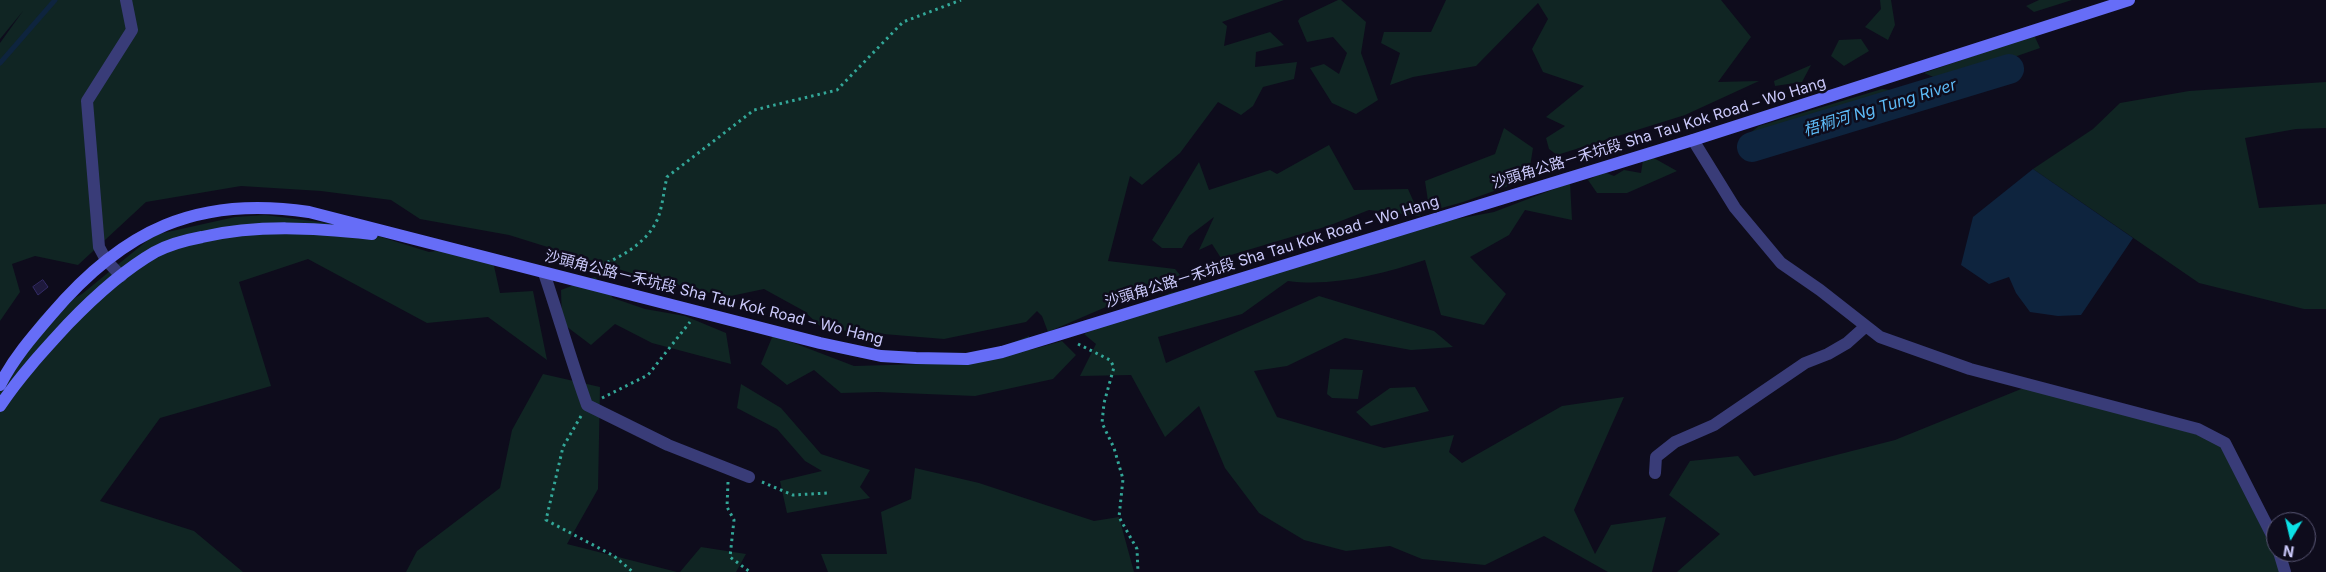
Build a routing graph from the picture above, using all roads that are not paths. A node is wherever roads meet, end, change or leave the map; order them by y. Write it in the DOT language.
graph roads {
  1 [pos="126,0"];
  2 [pos="2129,0"];
  3 [pos="1693,140"];
  4 [pos="412,239"];
  5 [pos="106,260"];
  6 [pos="544,273"];
  7 [pos="121,276"];
  8 [pos="1866,326"];
  9 [pos="0,385"];
  10 [pos="0,406"];
  11 [pos="1655,473"];
  12 [pos="749,477"];
  13 [pos="2266,523"];
  1 -- 5 [label="street"];
  2 -- 3 [label="main road, 沙頭角公路－禾坑段 Sha Tau Kok Road – Wo Hang"];
  3 -- 6 [label="main road, 沙頭角公路－禾坑段 Sha Tau Kok Road – Wo Hang"];
  3 -- 8 [label="street"];
  4 -- 5 [label="main road, 沙頭角公路－禾坑段 Sha Tau Kok Road – Wo Hang"];
  4 -- 6 [label="main road, 沙頭角公路－禾坑段 Sha Tau Kok Road – Wo Hang"];
  4 -- 7 [label="main road, 沙頭角公路－禾坑段 Sha Tau Kok Road – Wo Hang"];
  5 -- 7 [label="street"];
  5 -- 9 [label="main road, 沙頭角公路－禾坑段 Sha Tau Kok Road – Wo Hang"];
  6 -- 12 [label="street"];
  7 -- 10 [label="main road, 沙頭角公路－禾坑段 Sha Tau Kok Road – Wo Hang"];
  8 -- 11 [label="street"];
  8 -- 13 [label="street"];
}
